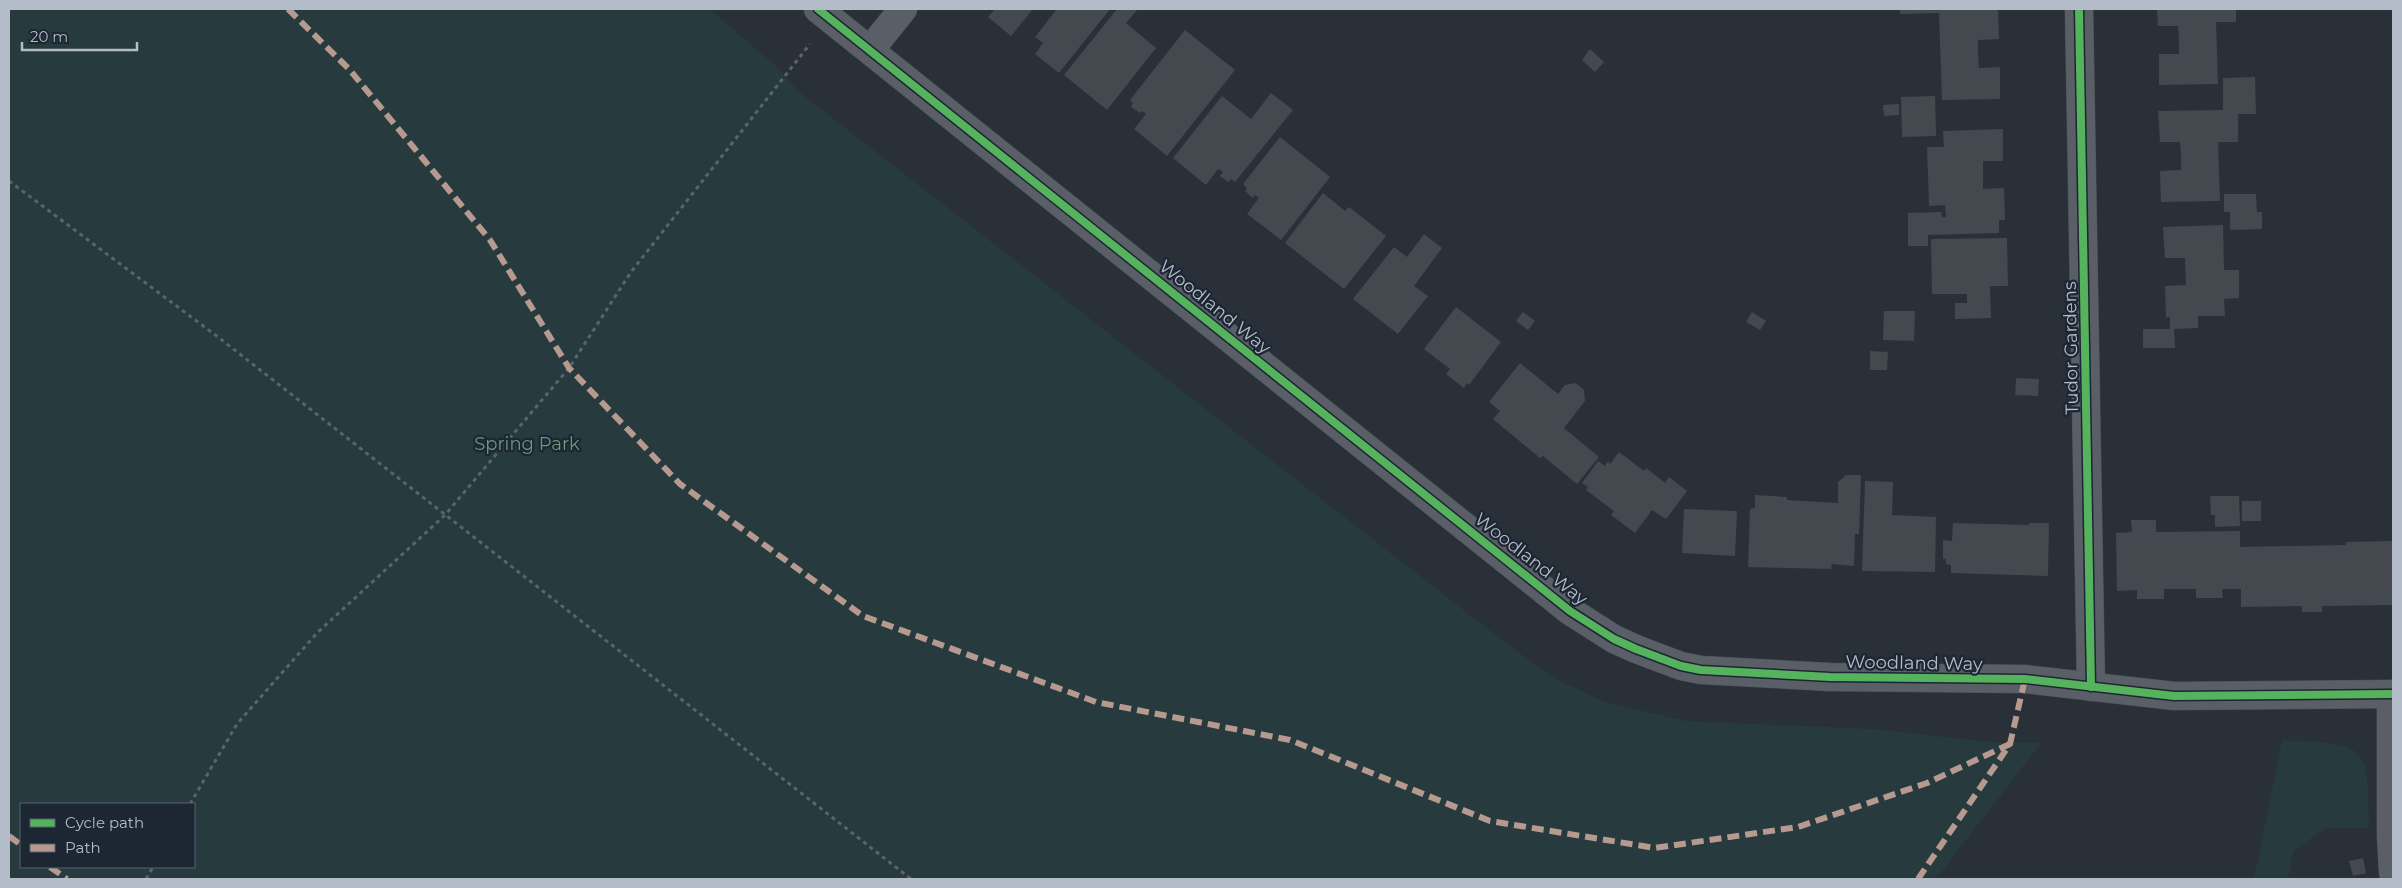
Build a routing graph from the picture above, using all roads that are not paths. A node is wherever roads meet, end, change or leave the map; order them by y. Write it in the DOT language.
graph roads {
  1 [pos="903,9"];
  2 [pos="2079,9"];
  3 [pos="824,14"];
  4 [pos="870,50"];
  5 [pos="2092,687"];
  6 [pos="2392,694"];
  7 [pos="2393,872"];
  1 -- 4 [label="street"];
  2 -- 5 [label="street, Tudor Gardens"];
  3 -- 4 [label="street, Woodland Way"];
  4 -- 5 [label="street, Woodland Way"];
  5 -- 6 [label="street, Woodland Way"];
  6 -- 7 [label="street"];
}
